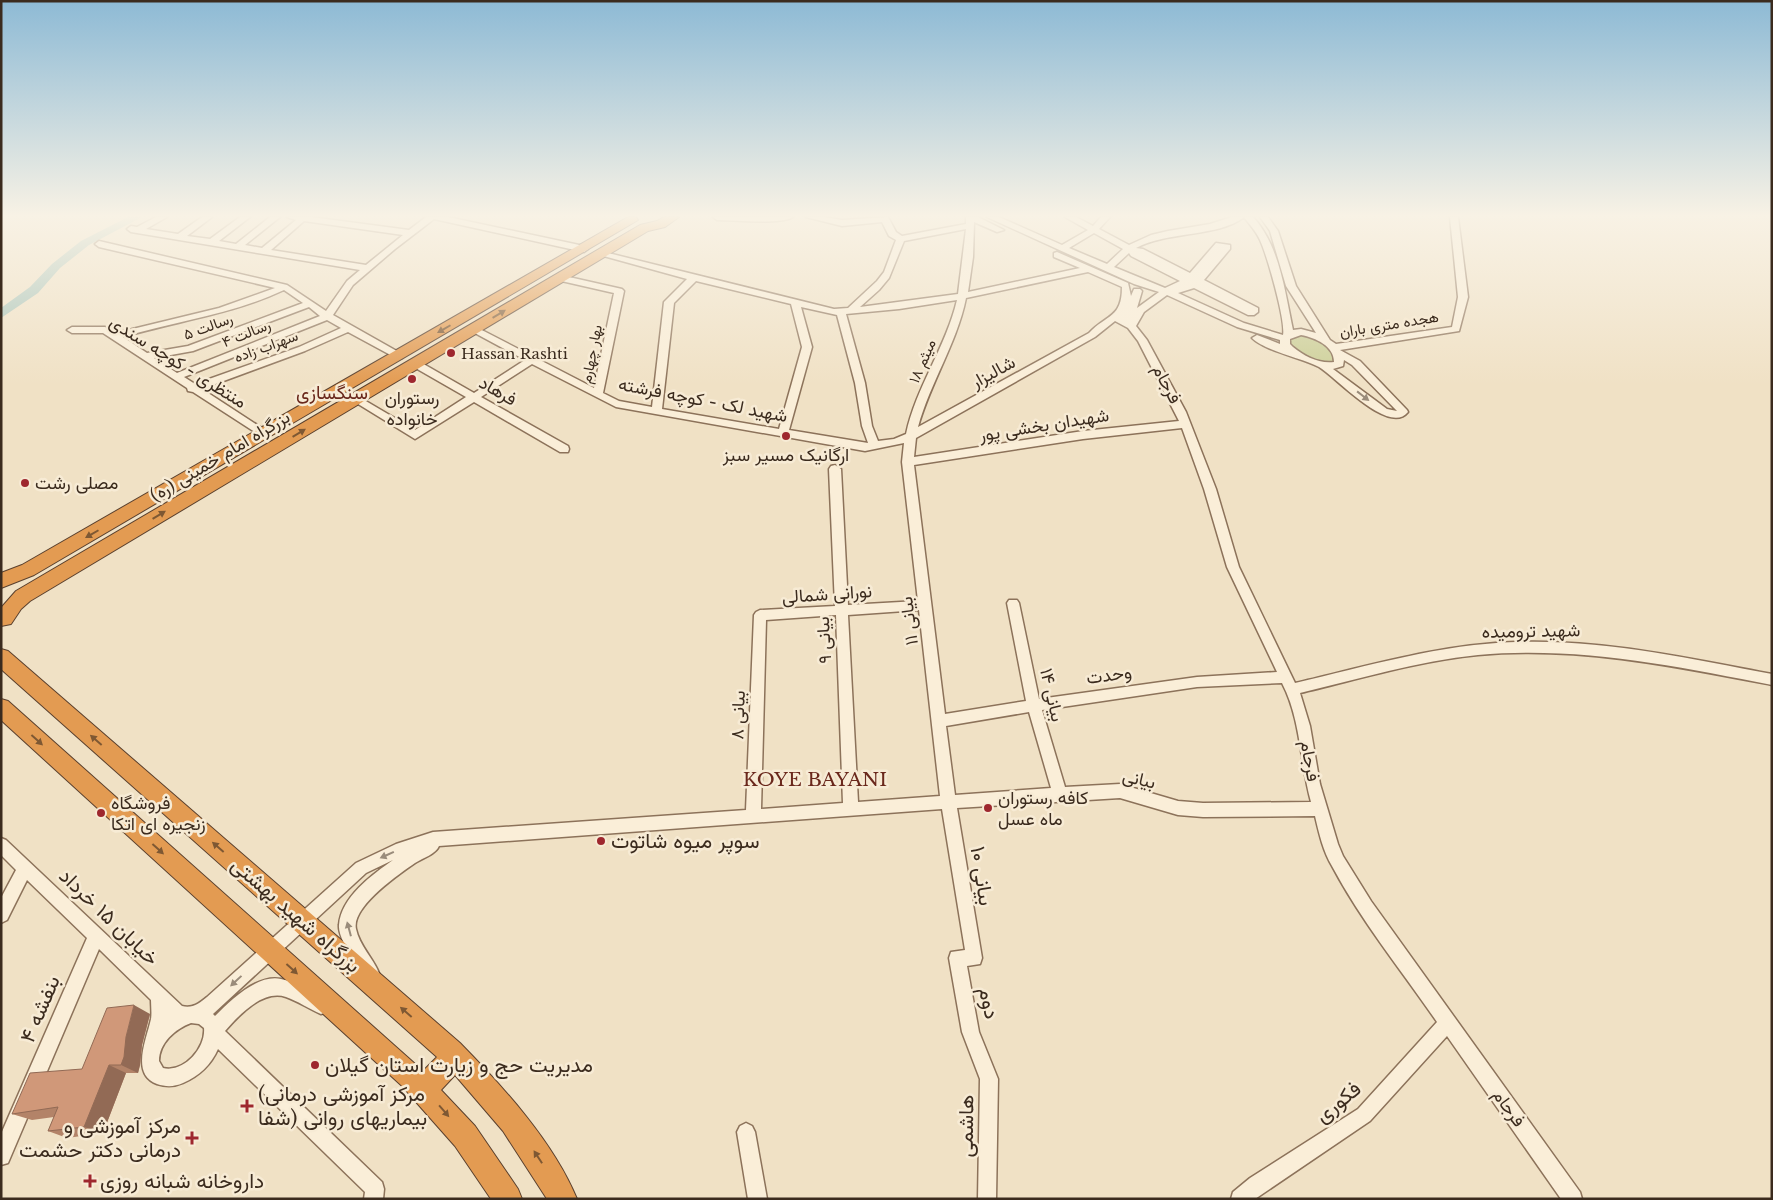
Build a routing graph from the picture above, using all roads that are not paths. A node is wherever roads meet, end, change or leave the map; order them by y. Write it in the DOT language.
graph roads {
  1 [pos="224,273"];
  2 [pos="361,273"];
  3 [pos="539,273"];
  4 [pos="568,273"];
  5 [pos="677,273"];
  6 [pos="887,273"];
  7 [pos="964,273"];
  8 [pos="1070,273"];
  9 [pos="1097,273"];
  10 [pos="1116,273"];
  11 [pos="1176,273"];
  12 [pos="1272,273"];
  13 [pos="1287,273"];
  14 [pos="1460,273"];
  15 [pos="694,277"];
  16 [pos="560,278"];
  17 [pos="1194,281"];
  18 [pos="1125,286"];
  19 [pos="284,287"];
  20 [pos="1138,288"];
  21 [pos="1163,294"];
  22 [pos="962,297"];
  23 [pos="795,303"];
  24 [pos="308,304"];
  25 [pos="846,312"];
  26 [pos="328,316"];
  27 [pos="1123,322"];
  28 [pos="349,328"];
  29 [pos="474,329"];
  30 [pos="72,330"];
  31 [pos="1287,336"];
  32 [pos="114,337"];
  33 [pos="1332,347"];
  34 [pos="1292,353"];
  35 [pos="398,356"];
  36 [pos="145,357"];
  37 [pos="533,359"];
  38 [pos="416,364"];
  39 [pos="1324,367"];
  40 [pos="175,377"];
  41 [pos="192,389"];
  42 [pos="598,394"];
  43 [pos="473,397"];
  44 [pos="355,399"];
  45 [pos="657,411"];
  46 [pos="1186,424"];
  47 [pos="264,434"];
  48 [pos="783,434"];
  49 [pos="909,437"];
  50 [pos="875,446"];
  51 [pos="564,449"];
  52 [pos="908,462"];
  53 [pos="834,469"];
  54 [pos="1,581"];
  55 [pos="1,601"];
  56 [pos="1013,603"];
  57 [pos="925,605"];
  58 [pos="842,610"];
  59 [pos="760,615"];
  60 [pos="2,624"];
  61 [pos="1,657"];
  62 [pos="1772,680"];
  63 [pos="1289,683"];
  64 [pos="1034,705"];
  65 [pos="1,707"];
  66 [pos="938,721"];
  67 [pos="1060,794"];
  68 [pos="948,801"];
  69 [pos="851,808"];
  70 [pos="1320,809"];
  71 [pos="753,815"];
  72 [pos="450,836"];
  73 [pos="1,845"];
  74 [pos="25,868"];
  75 [pos="1,915"];
  76 [pos="302,921"];
  77 [pos="96,936"];
  78 [pos="270,950"];
  79 [pos="966,958"];
  80 [pos="379,988"];
  81 [pos="159,996"];
  82 [pos="189,1016"];
  83 [pos="348,1020"];
  84 [pos="1448,1023"];
  85 [pos="214,1033"];
  86 [pos="152,1048"];
  87 [pos="980,1055"];
  88 [pos="455,1056"];
  89 [pos="424,1090"];
  90 [pos="746,1132"];
  91 [pos="1,1156"];
  92 [pos="374,1194"];
  93 [pos="508,1199"];
  94 [pos="563,1199"];
  95 [pos="758,1199"];
  96 [pos="987,1199"];
  97 [pos="1240,1199"];
  98 [pos="1573,1199"];
  1 -- 19 [label="street"];
  2 -- 26 [label="street"];
  3 -- 35 [label="highway, بزرگراه امام خمینی (ره), one-way"];
  4 -- 16 [label="highway, بزرگراه امام خمینی (ره)"];
  5 -- 15 [label="street"];
  6 -- 25 [label="street"];
  7 -- 22 [label="street, میثم ۱۸"];
  8 -- 22 [label="street"];
  9 -- 18 [label="street"];
  10 -- 20 [label="street"];
  11 -- 17 [label="street"];
  12 -- 31 [label="street"];
  13 -- 33 [label="street"];
  14 -- 33 [label="street, هجده متری باران"];
  15 -- 23 [label="street"];
  15 -- 45 [label="street"];
  29 -- 16 [label="highway, بزرگراه امام خمینی (ره), one-way"];
  16 -- 42 [label="street, بهار چهارم"];
  17 -- 17 [label="street"];
  17 -- 21 [label="street"];
  18 -- 20 [label="street"];
  18 -- 27 [label="street"];
  19 -- 24 [label="street"];
  19 -- 32 [label="street"];
  20 -- 21 [label="street"];
  20 -- 27 [label="street, شالیزار"];
  21 -- 27 [label="street"];
  21 -- 31 [label="street"];
  21 -- 34 [label="street"];
  22 -- 25 [label="street"];
  22 -- 49 [label="street, میثم ۱۸"];
  23 -- 25 [label="street"];
  23 -- 48 [label="street"];
  24 -- 26 [label="street"];
  24 -- 36 [label="street, رسالت ۵"];
  25 -- 50 [label="street"];
  26 -- 28 [label="street"];
  26 -- 40 [label="street, رسالت ۴"];
  27 -- 46 [label="street, فرجام"];
  27 -- 49 [label="street, شالیزار"];
  28 -- 35 [label="street"];
  28 -- 41 [label="street, سهراب زاده"];
  29 -- 37 [label="street, شهید لک - کوچه فرشته"];
  29 -- 38 [label="highway, بزرگراه امام خمینی (ره)"];
  30 -- 32 [label="street, منتظری - کوچه سندی"];
  31 -- 33 [label="street"];
  31 -- 34 [label="street"];
  32 -- 36 [label="street, منتظری - کوچه سندی"];
  33 -- 39 [label="street"];
  39 -- 33 [label="street, one-way"];
  34 -- 39 [label="street"];
  35 -- 47 [label="highway, بزرگراه امام خمینی (ره)"];
  36 -- 40 [label="street, منتظری - کوچه سندی"];
  37 -- 42 [label="street, شهید لک - کوچه فرشته"];
  37 -- 43 [label="street"];
  38 -- 43 [label="street, فرهاد"];
  38 -- 44 [label="highway, بزرگراه امام خمینی (ره)"];
  40 -- 41 [label="street, منتظری - کوچه سندی"];
  41 -- 47 [label="street, منتظری - کوچه سندی"];
  42 -- 45 [label="street, شهید لک - کوچه فرشته"];
  43 -- 44 [label="street"];
  43 -- 51 [label="street, فرهاد"];
  60 -- 44 [label="highway, بزرگراه امام خمینی (ره), one-way"];
  45 -- 48 [label="street, شهید لک - کوچه فرشته"];
  46 -- 52 [label="street, شهیدان بخشی پور"];
  46 -- 63 [label="street, فرجام"];
  47 -- 54 [label="highway, بزرگراه امام خمینی (ره), one-way"];
  48 -- 50 [label="street, شهید لک - کوچه فرشته"];
  49 -- 50 [label="street, شهید لک - کوچه فرشته"];
  49 -- 52 [label="street, بیانی ۱۱"];
  52 -- 57 [label="street, بیانی ۱۱"];
  53 -- 58 [label="street, بیانی ۹"];
  55 -- 60 [label="highway"];
  56 -- 64 [label="street, بیانی ۱۴"];
  57 -- 58 [label="street, نورانی شمالی"];
  57 -- 66 [label="street, بیانی ۱۱"];
  58 -- 59 [label="street, نورانی شمالی"];
  58 -- 69 [label="street, بیانی ۹"];
  59 -- 71 [label="street, بیانی ۸"];
  76 -- 61 [label="highway, بزرگراه شهید بهشتی, one-way"];
  62 -- 63 [label="street, شهید ترومیده"];
  63 -- 64 [label="street, وحدت"];
  63 -- 70 [label="street, فرجام"];
  64 -- 66 [label="street, وحدت"];
  64 -- 67 [label="street, بیانی ۱۴"];
  65 -- 78 [label="highway, one-way"];
  66 -- 68 [label="street, بیانی ۱۱"];
  67 -- 68 [label="street, بیانی"];
  67 -- 70 [label="street, بیانی"];
  68 -- 69 [label="street, بیانی"];
  68 -- 79 [label="street, بیانی ۱۰"];
  69 -- 71 [label="street, بیانی"];
  70 -- 84 [label="street, فرجام"];
  71 -- 72 [label="street, بیانی"];
  72 -- 76 [label="street, one-way"];
  80 -- 72 [label="street, one-way"];
  73 -- 74 [label="street, خیابان ۱۵ خرداد"];
  74 -- 75 [label="street"];
  74 -- 77 [label="street, خیابان ۱۵ خرداد"];
  76 -- 78 [label="street"];
  76 -- 80 [label="highway, بزرگراه شهید بهشتی"];
  77 -- 81 [label="street, خیابان ۱۵ خرداد"];
  77 -- 91 [label="street, بنفشه ۴"];
  78 -- 82 [label="street, one-way"];
  78 -- 83 [label="highway, one-way"];
  79 -- 87 [label="street, دوم"];
  88 -- 80 [label="highway, بزرگراه شهید بهشتی, one-way"];
  81 -- 82 [label="street, خیابان ۱۵ خرداد"];
  81 -- 86 [label="street"];
  82 -- 85 [label="street"];
  82 -- 86 [label="street"];
  83 -- 85 [label="street"];
  83 -- 89 [label="highway"];
  84 -- 97 [label="street, فکوری"];
  84 -- 98 [label="street, فرجام"];
  85 -- 86 [label="street"];
  85 -- 92 [label="street"];
  87 -- 96 [label="street, هاشمی"];
  88 -- 89 [label="highway"];
  94 -- 88 [label="highway, بزرگراه شهید بهشتی, one-way"];
  89 -- 93 [label="highway, one-way"];
  90 -- 95 [label="street"];
}
